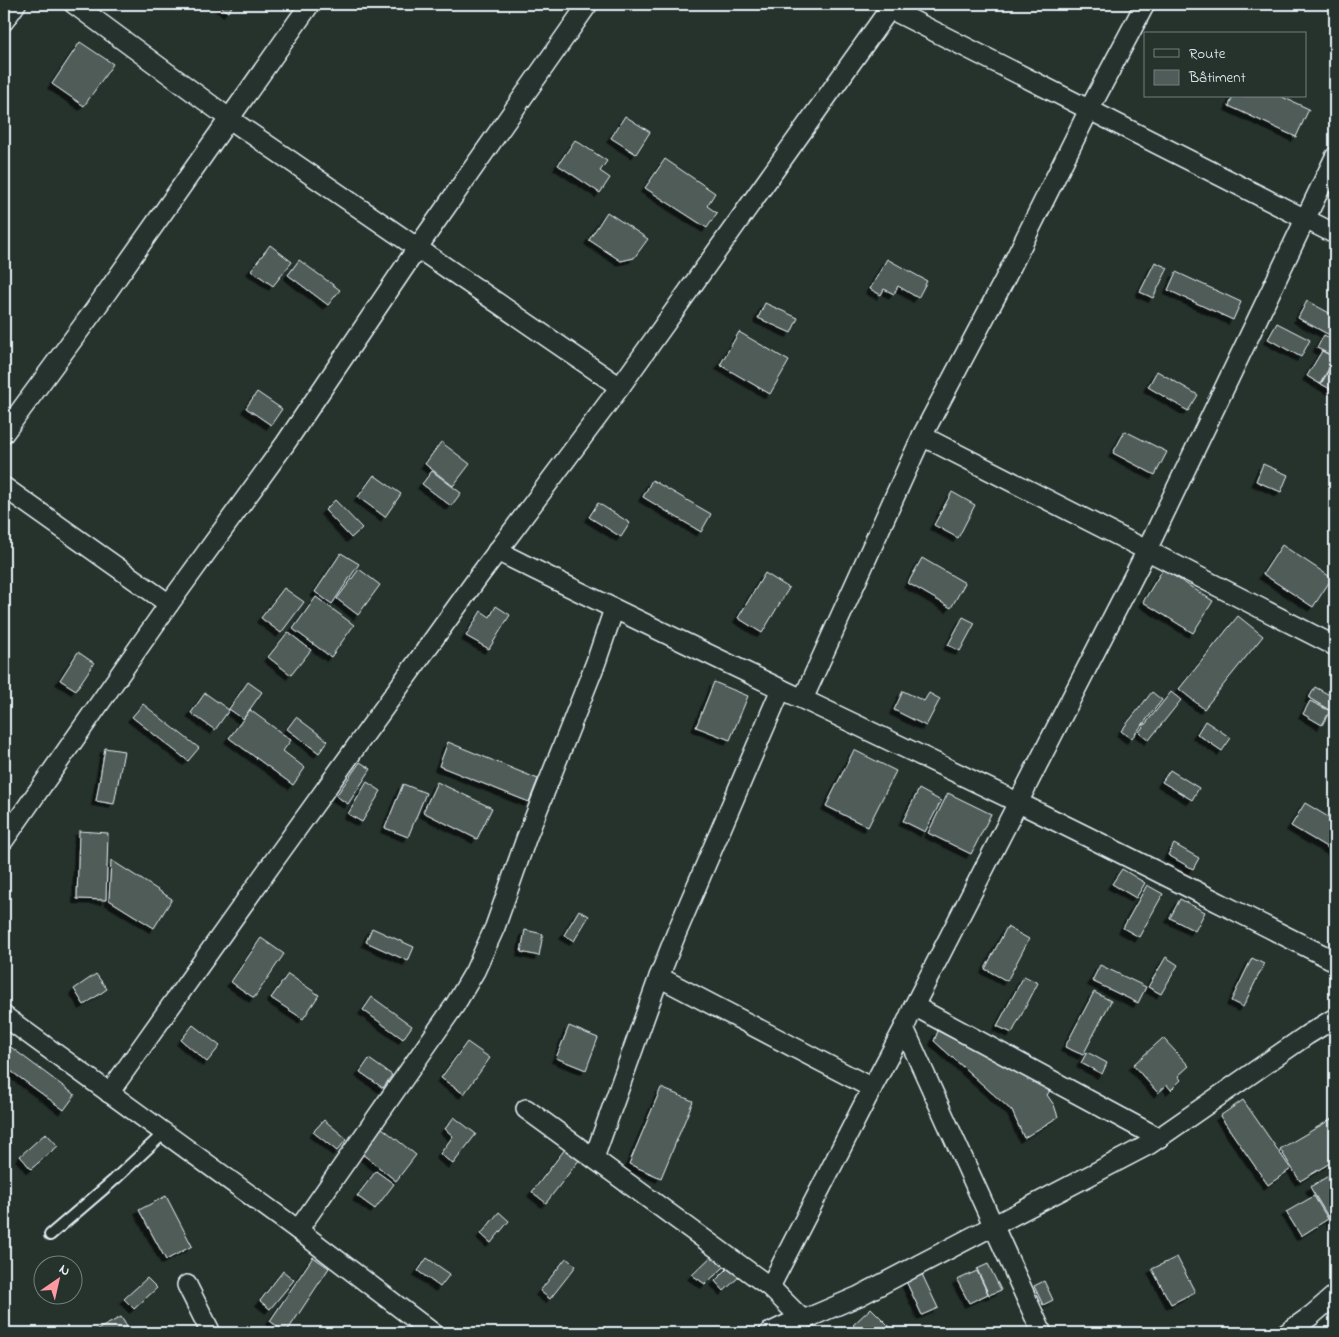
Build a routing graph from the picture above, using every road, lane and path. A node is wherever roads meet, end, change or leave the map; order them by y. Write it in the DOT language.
graph roads {
  1 [pos="16,4"];
  2 [pos="74,4"];
  3 [pos="310,4"];
  4 [pos="588,4"];
  5 [pos="1146,4"];
  6 [pos="892,6"];
  7 [pos="4,21"];
  8 [pos="1090,110"];
  9 [pos="229,118"];
  10 [pos="1335,157"];
  11 [pos="1306,220"];
  12 [pos="1335,234"];
  13 [pos="418,247"];
  14 [pos="620,387"];
  15 [pos="4,433"];
  16 [pos="922,436"];
  17 [pos="4,487"];
  18 [pos="1147,550"];
  19 [pos="497,551"];
  20 [pos="169,604"];
  21 [pos="614,609"];
  22 [pos="1335,646"];
  23 [pos="781,689"];
  24 [pos="803,699"];
  25 [pos="1018,802"];
  26 [pos="4,840"];
  27 [pos="1335,962"];
  28 [pos="659,977"];
  29 [pos="914,1006"];
  30 [pos="4,1016"];
  31 [pos="1335,1018"];
  32 [pos="904,1028"];
  33 [pos="872,1088"];
  34 [pos="109,1093"];
  35 [pos="526,1109"];
  36 [pos="164,1133"];
  37 [pos="1159,1138"];
  38 [pos="594,1158"];
  39 [pos="993,1225"];
  40 [pos="298,1230"];
  41 [pos="50,1235"];
  42 [pos="188,1285"];
  43 [pos="770,1287"];
  44 [pos="1335,1295"];
  45 [pos="803,1320"];
  46 [pos="211,1333"];
  47 [pos="433,1333"];
  48 [pos="768,1333"];
  49 [pos="1042,1333"];
  50 [pos="1287,1333"];
  1 -- 7 [label="street"];
  2 -- 9 [label="street"];
  3 -- 9 [label="street"];
  4 -- 13 [label="street"];
  5 -- 8 [label="street"];
  6 -- 8 [label="street"];
  6 -- 14 [label="street"];
  8 -- 11 [label="street"];
  8 -- 16 [label="street"];
  9 -- 13 [label="street"];
  9 -- 15 [label="street"];
  10 -- 11 [label="street"];
  11 -- 12 [label="street"];
  11 -- 18 [label="street"];
  13 -- 14 [label="street"];
  13 -- 20 [label="street"];
  14 -- 19 [label="street"];
  16 -- 18 [label="street"];
  16 -- 24 [label="street"];
  17 -- 20 [label="street"];
  18 -- 22 [label="street"];
  18 -- 25 [label="street"];
  19 -- 21 [label="street"];
  19 -- 34 [label="street"];
  20 -- 26 [label="street"];
  21 -- 23 [label="street"];
  21 -- 40 [label="street"];
  23 -- 24 [label="street"];
  23 -- 28 [label="street"];
  24 -- 25 [label="street"];
  25 -- 27 [label="street"];
  25 -- 29 [label="street"];
  28 -- 33 [label="street"];
  28 -- 38 [label="street"];
  29 -- 32 [label="street"];
  29 -- 37 [label="street"];
  30 -- 34 [label="street"];
  31 -- 37 [label="street"];
  32 -- 33 [label="street"];
  32 -- 39 [label="street"];
  33 -- 43 [label="street"];
  34 -- 36 [label="street"];
  35 -- 38 [label="street"];
  36 -- 40 [label="street"];
  36 -- 41 [label="lane"];
  37 -- 39 [label="street"];
  38 -- 43 [label="street"];
  39 -- 45 [label="street"];
  39 -- 49 [label="street"];
  40 -- 47 [label="street"];
  42 -- 46 [label="street"];
  43 -- 45 [label="street"];
  44 -- 50 [label="street"];
  45 -- 48 [label="street"];
}
